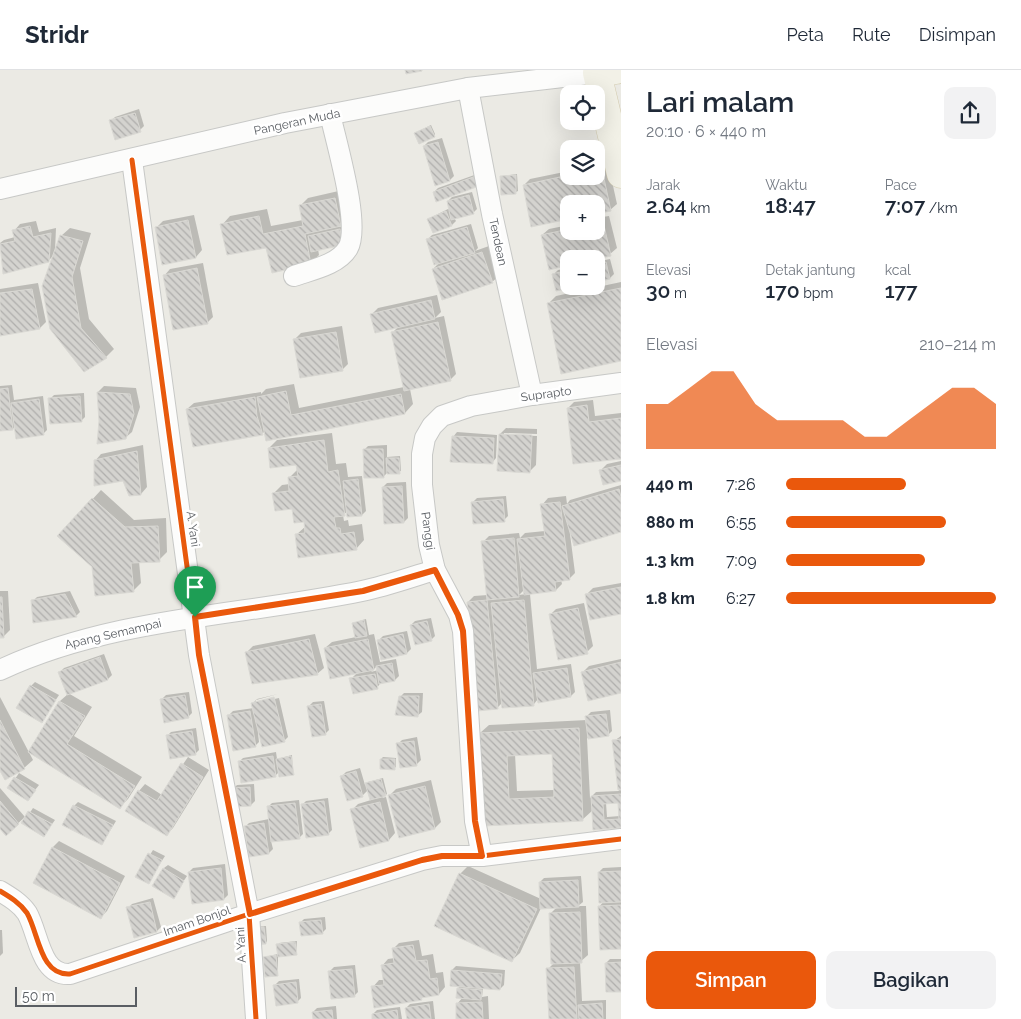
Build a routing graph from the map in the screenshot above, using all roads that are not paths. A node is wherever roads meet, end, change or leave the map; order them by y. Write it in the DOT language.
graph roads {
  1 [pos="606,72"];
  2 [pos="468,88"];
  3 [pos="330,114"];
  4 [pos="132,160"];
  5 [pos="621,174"];
  6 [pos="0,189"];
  7 [pos="294,276"];
  8 [pos="621,383"];
  9 [pos="532,395"];
  10 [pos="471,406"];
  11 [pos="435,570"];
  12 [pos="195,617"];
  13 [pos="0,670"];
  14 [pos="621,839"];
  15 [pos="482,856"];
  16 [pos="0,891"];
  17 [pos="250,914"];
  18 [pos="256,1019"];
  1 -- 2 [label="street, Pangeran Muda"];
  1 -- 5 [label="main road"];
  2 -- 3 [label="street, Pangeran Muda"];
  2 -- 9 [label="street, Tendean"];
  3 -- 4 [label="street, Pangeran Muda"];
  3 -- 7 [label="street"];
  4 -- 6 [label="street, Pangeran Muda"];
  4 -- 12 [label="street, A. Yani"];
  8 -- 9 [label="street, Suprapto"];
  9 -- 10 [label="street, Suprapto"];
  10 -- 11 [label="street, Panggi"];
  11 -- 12 [label="street, Apang Semampai"];
  11 -- 15 [label="street, Panggi"];
  12 -- 13 [label="street, Apang Semampai"];
  12 -- 17 [label="street, A. Yani"];
  14 -- 15 [label="street, Imam Bonjol"];
  15 -- 17 [label="street, Imam Bonjol"];
  16 -- 17 [label="street, Imam Bonjol"];
  17 -- 18 [label="street, A. Yani"];
}
